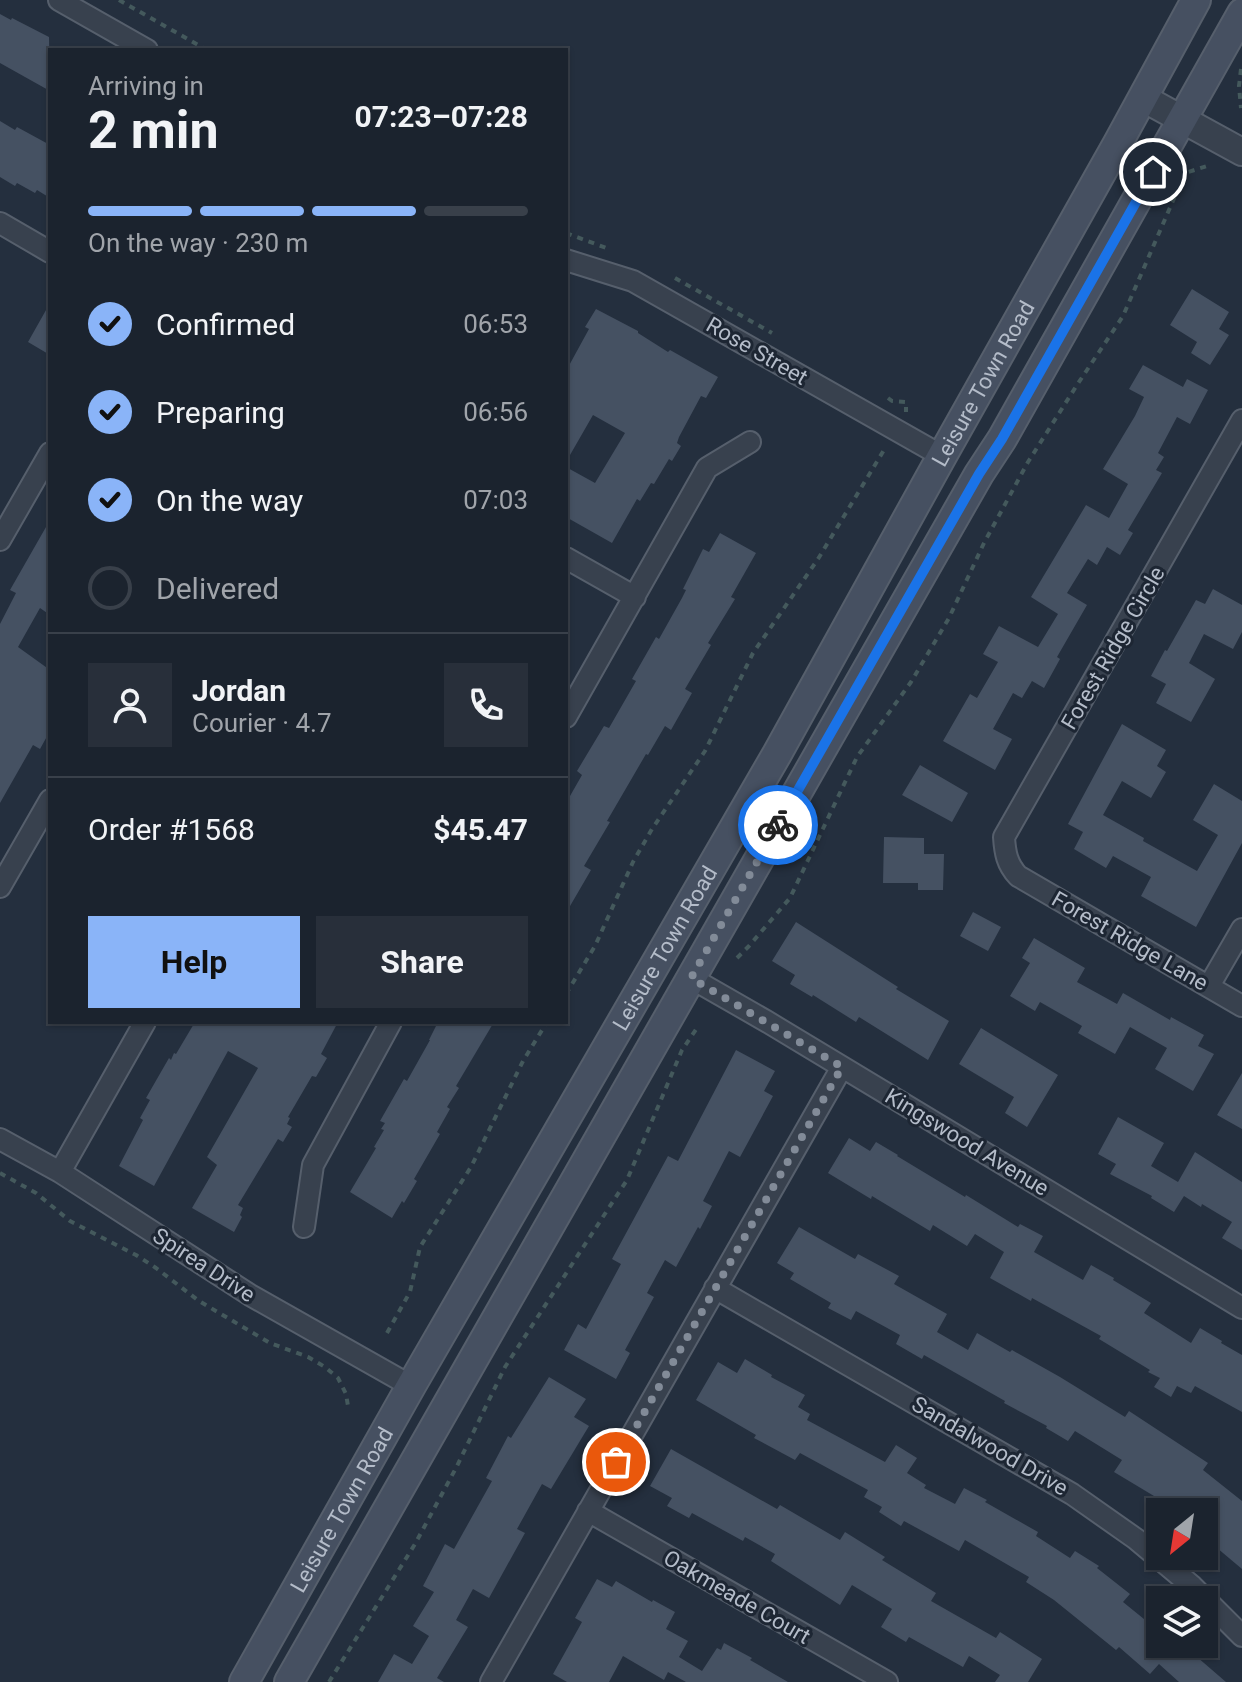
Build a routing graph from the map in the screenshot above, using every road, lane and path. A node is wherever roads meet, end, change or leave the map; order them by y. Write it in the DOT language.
graph roads {
  1 [pos="59,0"];
  2 [pos="119,0"];
  3 [pos="1196,0"];
  4 [pos="1242,13"];
  5 [pos="143,48"];
  6 [pos="203,48"];
  7 [pos="1242,67"];
  8 [pos="1143,98"];
  9 [pos="1241,108"];
  10 [pos="1183,119"];
  11 [pos="1242,152"];
  12 [pos="1207,166"];
  13 [pos="0,223"];
  14 [pos="48,251"];
  15 [pos="568,262"];
  16 [pos="906,402"];
  17 [pos="906,412"];
  18 [pos="1242,420"];
  19 [pos="750,442"];
  20 [pos="884,450"];
  21 [pos="48,456"];
  22 [pos="942,456"];
  23 [pos="0,540"];
  24 [pos="568,559"];
  25 [pos="635,597"];
  26 [pos="568,714"];
  27 [pos="777,754"];
  28 [pos="48,803"];
  29 [pos="1018,876"];
  30 [pos="0,887"];
  31 [pos="1242,929"];
  32 [pos="737,958"];
  33 [pos="691,978"];
  34 [pos="1209,986"];
  35 [pos="568,991"];
  36 [pos="1242,1006"];
  37 [pos="144,1024"];
  38 [pos="390,1024"];
  39 [pos="546,1024"];
  40 [pos="697,1028"];
  41 [pos="842,1067"];
  42 [pos="0,1139"];
  43 [pos="60,1172"];
  44 [pos="0,1173"];
  45 [pos="304,1227"];
  46 [pos="715,1288"];
  47 [pos="1242,1308"];
  48 [pos="387,1333"];
  49 [pos="411,1386"];
  50 [pos="348,1406"];
  51 [pos="588,1511"];
  52 [pos="1242,1636"];
  53 [pos="309,1647"];
  54 [pos="244,1682"];
  55 [pos="289,1682"];
  56 [pos="329,1682"];
  57 [pos="491,1682"];
  58 [pos="887,1682"];
  1 -- 5 [label="street"];
  2 -- 6 [label="path"];
  3 -- 8 [label="main road, Leisure Town Road"];
  4 -- 10 [label="main road, Leisure Town Road"];
  7 -- 9 [label="path"];
  8 -- 10 [label="street"];
  8 -- 22 [label="main road, Leisure Town Road"];
  10 -- 11 [label="street"];
  10 -- 33 [label="main road, Leisure Town Road"];
  12 -- 32 [label="path"];
  13 -- 14 [label="street"];
  15 -- 22 [label="street, Rose Street"];
  16 -- 17 [label="path"];
  18 -- 29 [label="street, Forest Ridge Circle"];
  19 -- 25 [label="street"];
  20 -- 35 [label="path"];
  21 -- 23 [label="street"];
  22 -- 27 [label="main road, Leisure Town Road"];
  24 -- 25 [label="street"];
  25 -- 26 [label="street"];
  27 -- 33 [label="main road"];
  27 -- 49 [label="main road, Leisure Town Road"];
  28 -- 30 [label="street"];
  29 -- 34 [label="street, Forest Ridge Lane"];
  31 -- 34 [label="street"];
  33 -- 41 [label="street, Kingswood Avenue"];
  33 -- 53 [label="main road, Leisure Town Road"];
  34 -- 36 [label="street, Forest Ridge Lane"];
  37 -- 43 [label="street"];
  38 -- 45 [label="street"];
  39 -- 48 [label="path"];
  40 -- 56 [label="path"];
  41 -- 46 [label="street"];
  41 -- 47 [label="street, Kingswood Avenue"];
  42 -- 43 [label="street, Spirea Drive"];
  43 -- 49 [label="street, Spirea Drive"];
  44 -- 50 [label="path"];
  46 -- 51 [label="street"];
  46 -- 52 [label="street, Sandalwood Drive"];
  49 -- 53 [label="main road"];
  49 -- 54 [label="main road, Leisure Town Road"];
  51 -- 57 [label="street"];
  51 -- 58 [label="street, Oakmeade Court"];
  53 -- 55 [label="main road, Leisure Town Road"];
}
